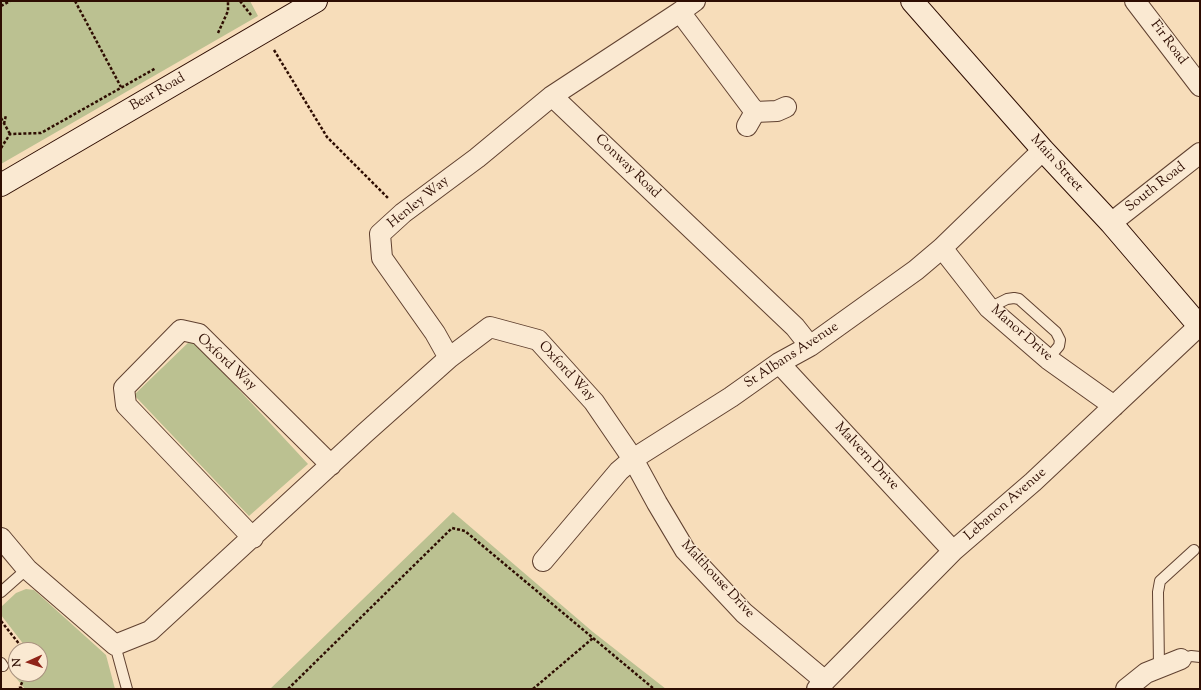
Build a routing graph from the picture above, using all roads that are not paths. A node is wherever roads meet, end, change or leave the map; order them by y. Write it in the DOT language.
graph roads {
  1 [pos="316,1"];
  2 [pos="912,1"];
  3 [pos="1136,1"];
  4 [pos="687,7"];
  5 [pos="1200,86"];
  6 [pos="552,96"];
  7 [pos="786,107"];
  8 [pos="1043,150"];
  9 [pos="1200,153"];
  10 [pos="1,185"];
  11 [pos="1111,223"];
  12 [pos="942,248"];
  13 [pos="1200,327"];
  14 [pos="810,346"];
  15 [pos="449,358"];
  16 [pos="779,363"];
  17 [pos="1114,406"];
  18 [pos="633,460"];
  19 [pos="330,465"];
  20 [pos="1,538"];
  21 [pos="253,538"];
  22 [pos="1194,550"];
  23 [pos="953,551"];
  24 [pos="543,561"];
  25 [pos="27,569"];
  26 [pos="1,592"];
  27 [pos="115,645"];
  28 [pos="1190,658"];
  29 [pos="1159,667"];
  30 [pos="821,685"];
  31 [pos="127,689"];
  32 [pos="1126,689"];
  1 -- 10 [label="street, Bear Road"];
  2 -- 8 [label="street, Main Street"];
  3 -- 5 [label="street, Fir Road"];
  4 -- 6 [label="street"];
  4 -- 7 [label="street"];
  6 -- 14 [label="street, Conway Road"];
  6 -- 15 [label="street, Henley Way"];
  8 -- 11 [label="street, Main Street"];
  8 -- 12 [label="street, St Albans Avenue"];
  9 -- 11 [label="street, South Road"];
  11 -- 13 [label="street, Main Street"];
  12 -- 14 [label="street, St Albans Avenue"];
  12 -- 17 [label="street, Manor Drive"];
  13 -- 17 [label="street, Lebanon Avenue"];
  14 -- 16 [label="street, St Albans Avenue"];
  15 -- 18 [label="street, Oxford Way"];
  15 -- 19 [label="street, Oxford Way"];
  16 -- 18 [label="street, St Albans Avenue"];
  16 -- 23 [label="street, Malvern Drive"];
  17 -- 23 [label="street, Lebanon Avenue"];
  18 -- 24 [label="street, St Albans Avenue"];
  18 -- 30 [label="street, Malthouse Drive"];
  19 -- 21 [label="street, Oxford Way"];
  19 -- 21 [label="street, Oxford Way"];
  20 -- 25 [label="street"];
  21 -- 27 [label="street, Oxford Way"];
  22 -- 29 [label="lane"];
  23 -- 30 [label="street, Lebanon Avenue"];
  25 -- 26 [label="lane"];
  25 -- 27 [label="street"];
  27 -- 31 [label="lane"];
  28 -- 29 [label="street"];
  29 -- 32 [label="street"];
}
